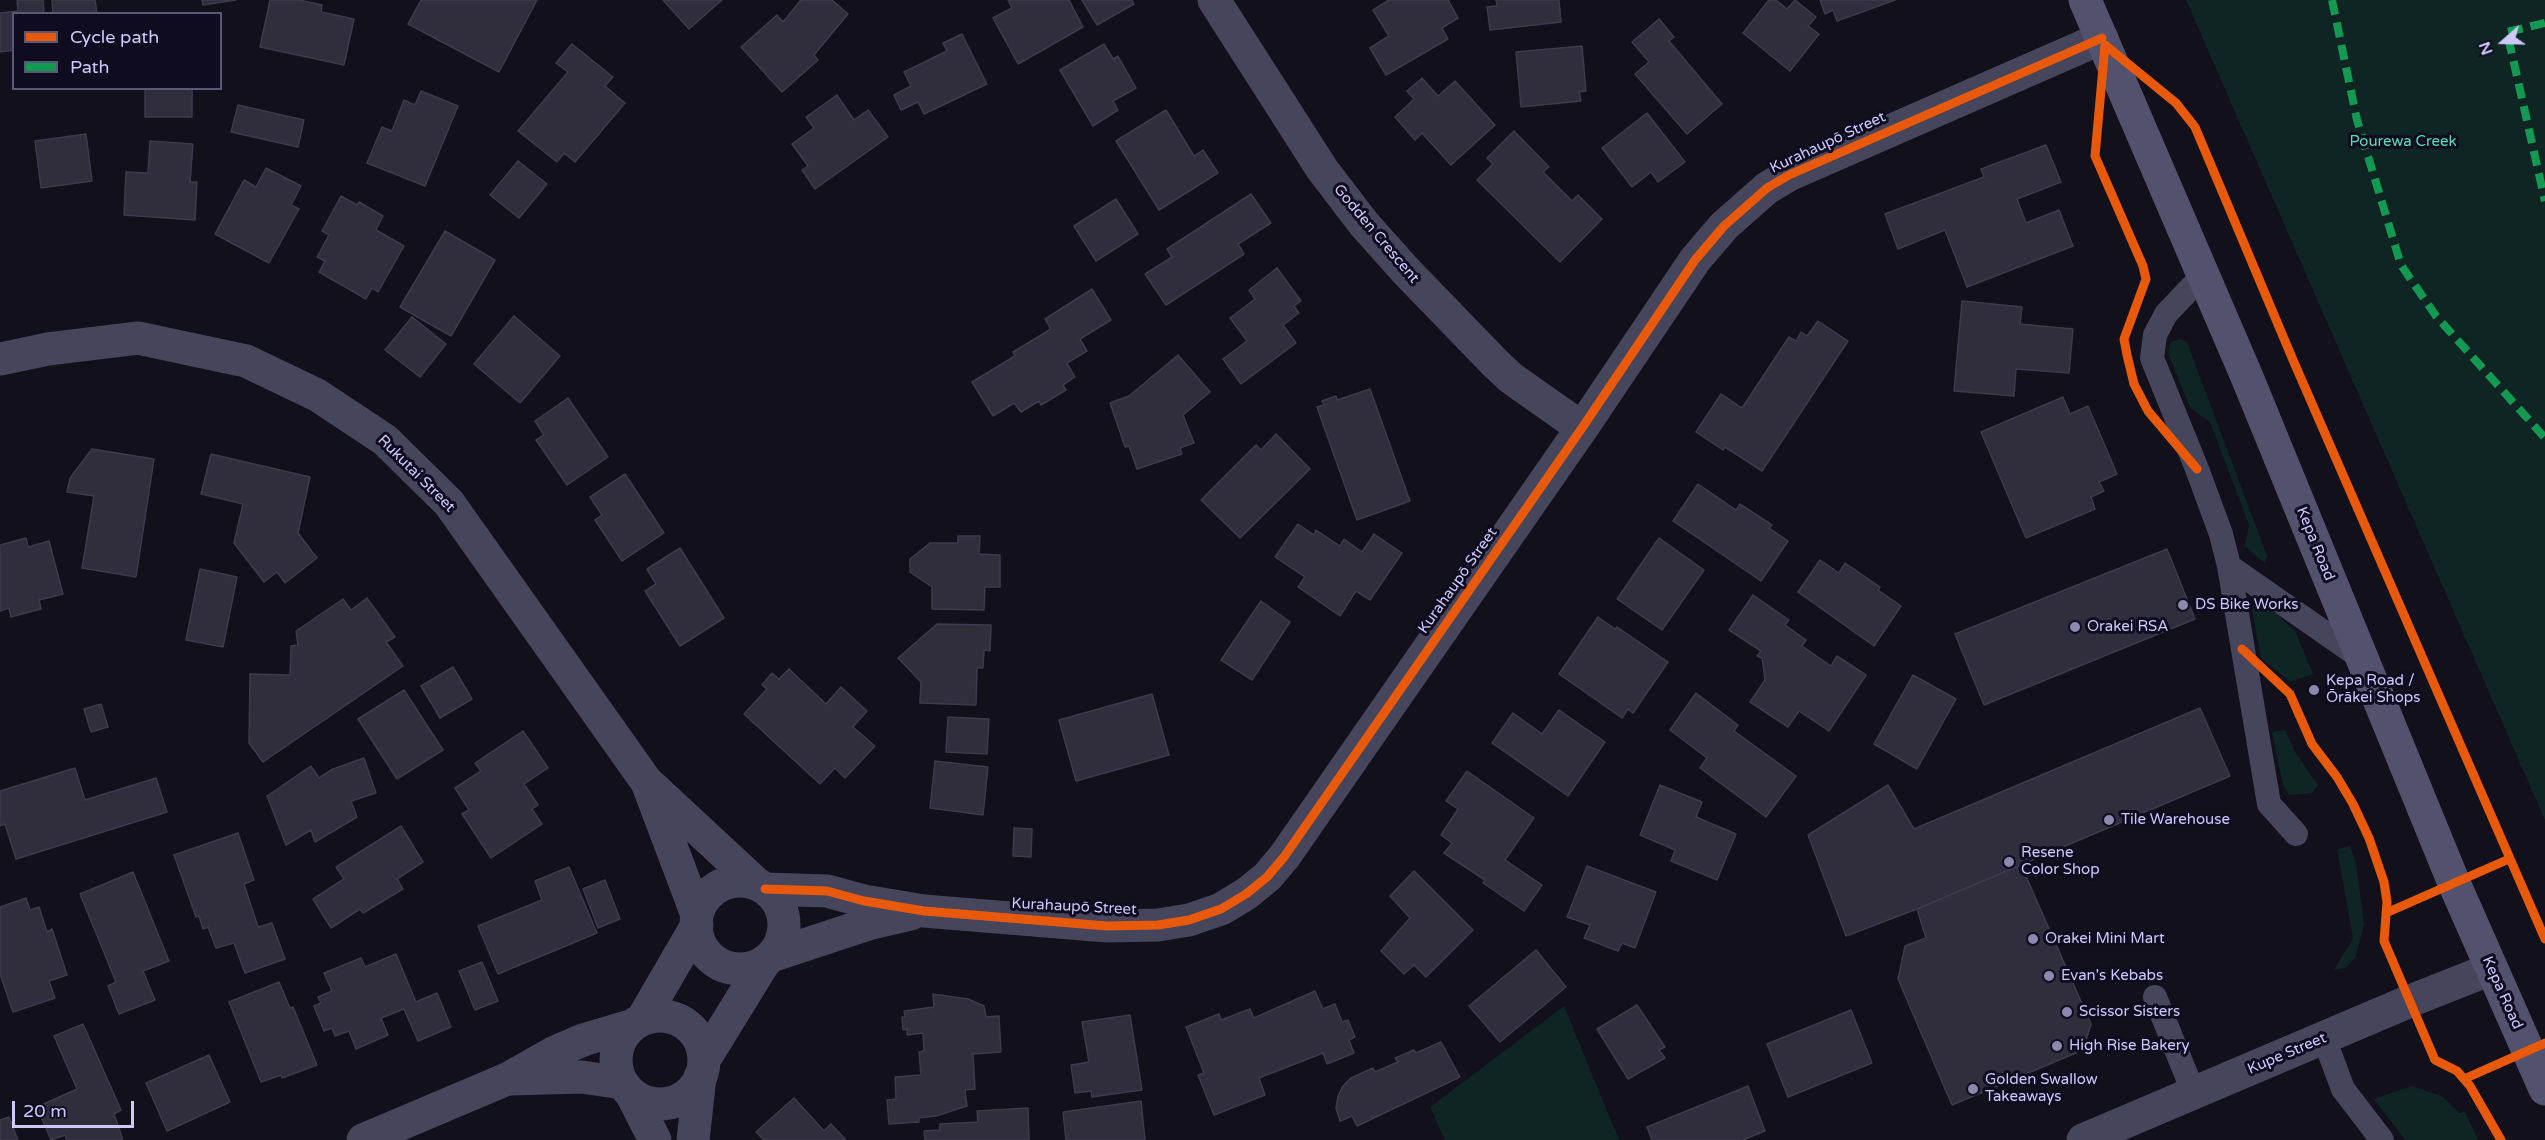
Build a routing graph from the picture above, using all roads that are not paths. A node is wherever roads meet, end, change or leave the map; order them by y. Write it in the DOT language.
graph roads {
  1 [pos="1214,0"];
  2 [pos="2085,0"];
  3 [pos="2102,38"];
  4 [pos="2203,275"];
  5 [pos="0,359"];
  6 [pos="1582,428"];
  7 [pos="2229,566"];
  8 [pos="2361,658"];
  9 [pos="646,781"];
  10 [pos="2296,834"];
  11 [pos="762,887"];
  12 [pos="924,911"];
  13 [pos="697,920"];
  14 [pos="768,959"];
  15 [pos="2491,969"];
  16 [pos="2155,997"];
  17 [pos="636,1022"];
  18 [pos="2324,1038"];
  19 [pos="702,1069"];
  20 [pos="507,1079"];
  21 [pos="627,1089"];
  22 [pos="2545,1089"];
  23 [pos="2194,1094"];
  24 [pos="363,1140"];
  25 [pos="655,1140"];
  26 [pos="693,1140"];
  27 [pos="2083,1140"];
  28 [pos="2382,1140"];
  1 -- 6 [label="street, Godden Crescent"];
  2 -- 3 [label="main road, Kepa Road"];
  3 -- 4 [label="main road, Kepa Road"];
  3 -- 6 [label="street, Kurahaupō Street"];
  4 -- 7 [label="lane"];
  4 -- 8 [label="main road, Kepa Road"];
  5 -- 9 [label="street, Rukutai Street"];
  6 -- 12 [label="street, Kurahaupō Street"];
  7 -- 8 [label="lane"];
  7 -- 10 [label="lane"];
  8 -- 15 [label="main road, Kepa Road"];
  9 -- 11 [label="street, Rukutai Street"];
  9 -- 13 [label="street, Rukutai Street"];
  11 -- 12 [label="street, Kurahaupō Street"];
  11 -- 13 [label="street"];
  11 -- 14 [label="street"];
  12 -- 14 [label="street, Kurahaupō Street"];
  13 -- 14 [label="street"];
  13 -- 17 [label="street"];
  14 -- 19 [label="street"];
  15 -- 18 [label="street, Kupe Street"];
  15 -- 22 [label="main road, Kepa Road"];
  16 -- 23 [label="lane"];
  17 -- 19 [label="street"];
  17 -- 20 [label="street"];
  17 -- 21 [label="street"];
  18 -- 23 [label="street, Kupe Street"];
  18 -- 28 [label="lane"];
  19 -- 21 [label="street"];
  19 -- 26 [label="street"];
  20 -- 21 [label="street"];
  20 -- 24 [label="street"];
  21 -- 25 [label="street"];
  23 -- 27 [label="street, Kupe Street"];
}
